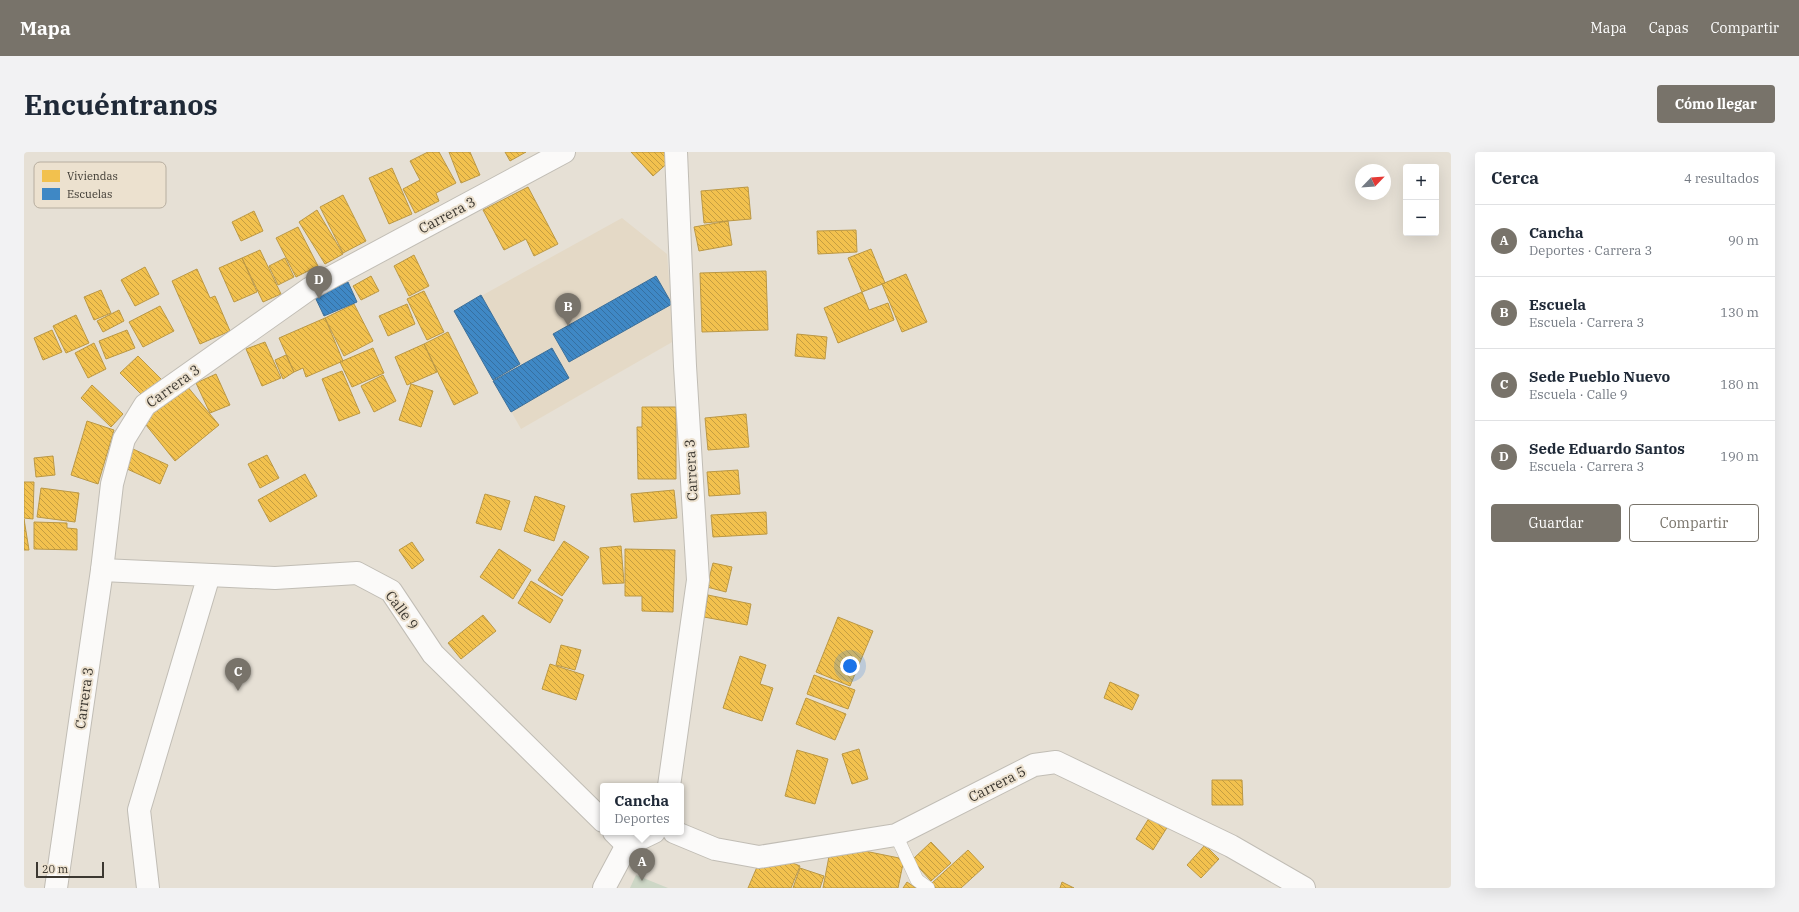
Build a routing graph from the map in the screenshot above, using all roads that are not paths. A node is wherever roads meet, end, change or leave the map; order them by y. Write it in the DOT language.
graph roads {
  1 [pos="564,152"];
  2 [pos="676,152"];
  3 [pos="102,570"];
  4 [pos="209,575"];
  5 [pos="669,783"];
  6 [pos="600,818"];
  7 [pos="638,835"];
  8 [pos="681,835"];
  9 [pos="896,835"];
  10 [pos="621,838"];
  11 [pos="56,888"];
  12 [pos="148,888"];
  13 [pos="604,888"];
  14 [pos="928,888"];
  15 [pos="1304,888"];
  1 -- 3 [label="street, Carrera 3"];
  2 -- 5 [label="street, Carrera 3"];
  3 -- 4 [label="street, Calle 9"];
  3 -- 11 [label="street, Carrera 3"];
  4 -- 6 [label="street, Calle 9"];
  4 -- 12 [label="street"];
  7 -- 10 [label="street"];
  8 -- 9 [label="street, Carrera 5"];
  9 -- 14 [label="lane"];
  9 -- 15 [label="street, Carrera 5"];
  10 -- 13 [label="street"];
}
